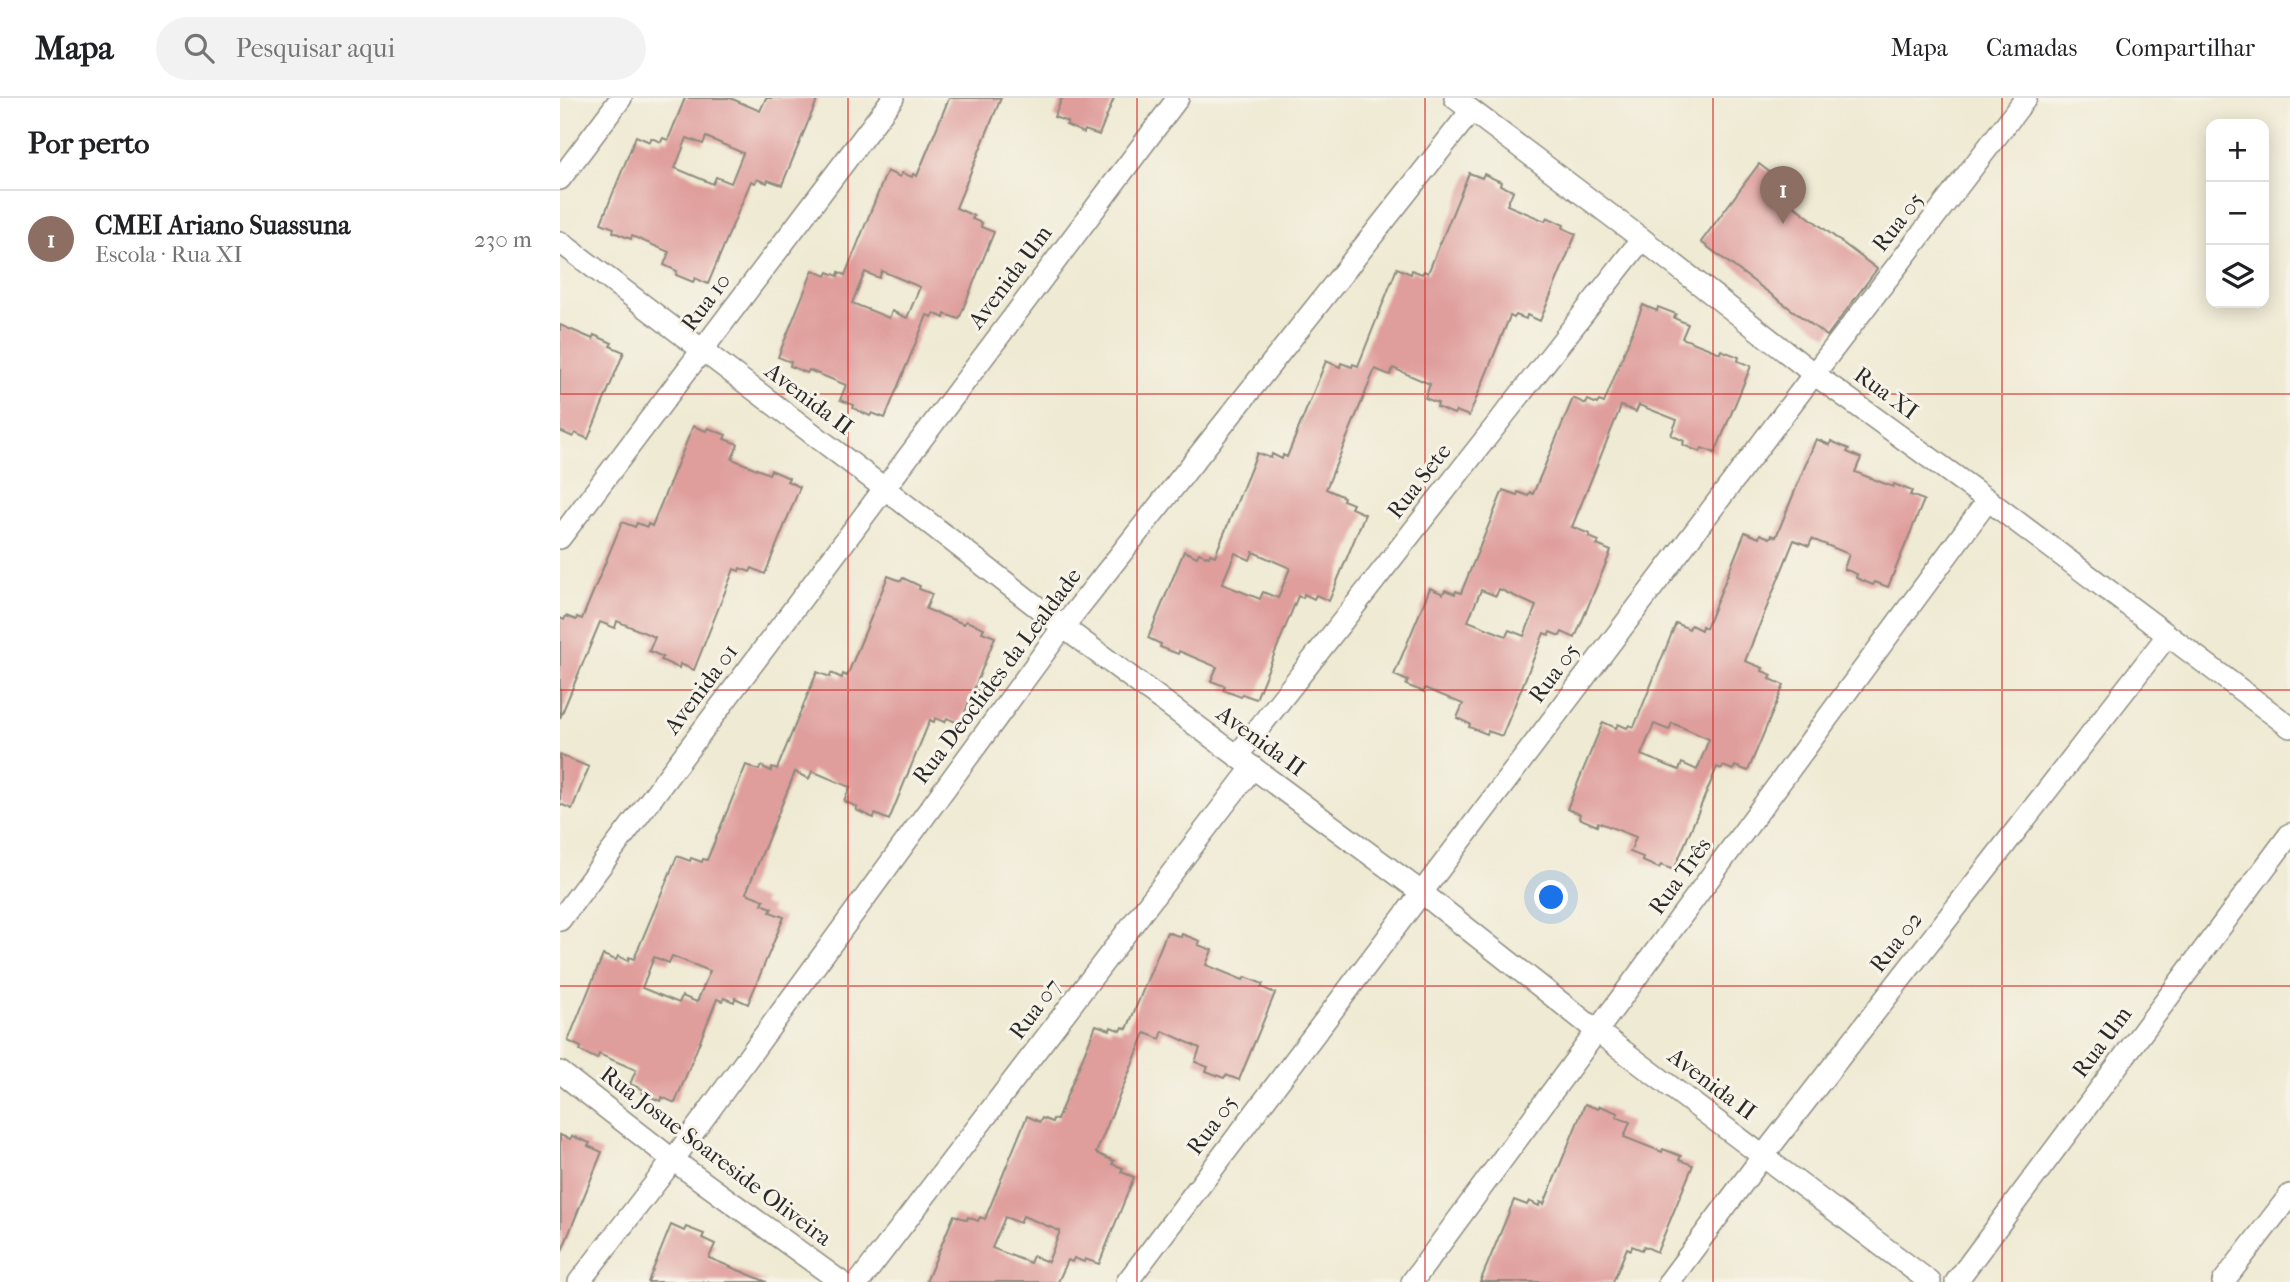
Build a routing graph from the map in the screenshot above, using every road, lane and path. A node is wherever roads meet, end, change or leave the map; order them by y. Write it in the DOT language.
graph roads {
  1 [pos="621,98"];
  2 [pos="893,98"];
  3 [pos="1178,98"];
  4 [pos="2026,98"];
  5 [pos="1461,102"];
  6 [pos="560,179"];
  7 [pos="1642,239"];
  8 [pos="560,242"];
  9 [pos="701,351"];
  10 [pos="1814,374"];
  11 [pos="884,488"];
  12 [pos="1988,500"];
  13 [pos="560,538"];
  14 [pos="1063,627"];
  15 [pos="2167,636"];
  16 [pos="2290,727"];
  17 [pos="1245,761"];
  18 [pos="2290,834"];
  19 [pos="1421,892"];
  20 [pos="560,920"];
  21 [pos="1598,1032"];
  22 [pos="560,1072"];
  23 [pos="1763,1156"];
  24 [pos="673,1160"];
  25 [pos="2290,1195"];
  26 [pos="579,1282"];
  27 [pos="841,1282"];
  28 [pos="859,1282"];
  29 [pos="1127,1282"];
  30 [pos="1412,1282"];
  31 [pos="1670,1282"];
  32 [pos="1930,1282"];
  33 [pos="1956,1282"];
  34 [pos="2223,1282"];
  1 -- 6 [label="street"];
  2 -- 9 [label="street, Rua 10"];
  3 -- 11 [label="street, Avenida Um"];
  4 -- 10 [label="street, Rua 05"];
  5 -- 7 [label="street, Rua XI"];
  5 -- 14 [label="street, Rua Deoclides da Lealdade"];
  7 -- 10 [label="street, Rua XI"];
  7 -- 17 [label="street, Rua Sete"];
  8 -- 9 [label="street, Avenida II"];
  9 -- 11 [label="street, Avenida II"];
  9 -- 13 [label="street, Rua 10"];
  10 -- 12 [label="street, Rua XI"];
  10 -- 19 [label="street, Rua 05"];
  11 -- 14 [label="street, Avenida II"];
  11 -- 20 [label="street, Avenida 01"];
  12 -- 15 [label="street, Rua XI"];
  12 -- 21 [label="street, Rua Três"];
  14 -- 17 [label="street, Avenida II"];
  14 -- 24 [label="street, Rua Deoclides da Lealdade"];
  15 -- 16 [label="street, Rua XI"];
  15 -- 23 [label="street, Rua 02"];
  17 -- 19 [label="street, Avenida II"];
  17 -- 28 [label="street, Rua 07"];
  18 -- 33 [label="street, Rua Um"];
  19 -- 21 [label="street, Avenida II"];
  19 -- 29 [label="street, Rua 05"];
  21 -- 23 [label="street, Avenida II"];
  21 -- 30 [label="street, Rua Três"];
  22 -- 24 [label="street, Rua Josue Soareside Oliveira"];
  23 -- 31 [label="street, Rua 02"];
  23 -- 32 [label="street, Avenida II"];
  24 -- 26 [label="street, Rua Deoclides da Lealdade"];
  24 -- 27 [label="street, Rua Josue Soareside Oliveira"];
  25 -- 34 [label="street"];
}
